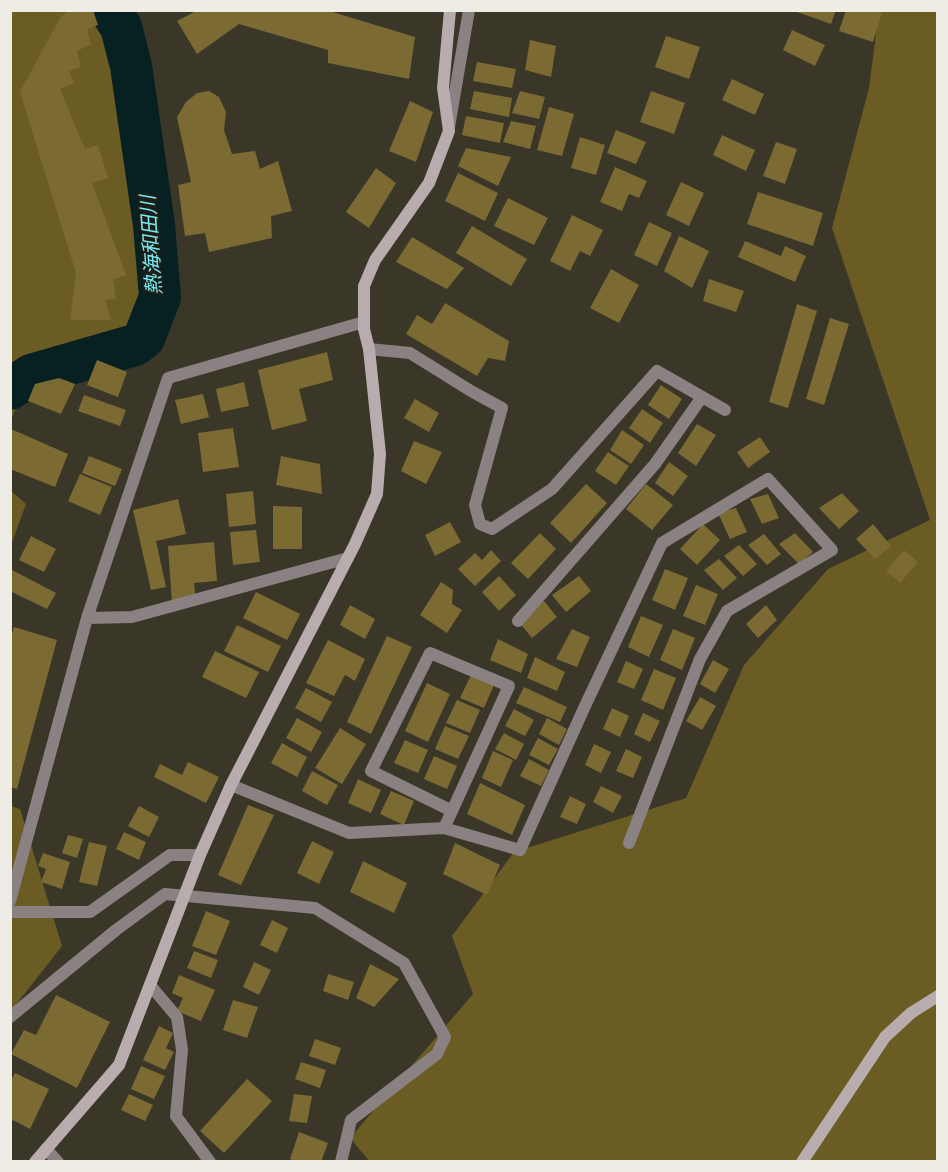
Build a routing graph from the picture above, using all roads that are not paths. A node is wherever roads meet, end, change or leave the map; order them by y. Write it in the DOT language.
graph roads {
  1 [pos="450,10"];
  2 [pos="469,10"];
  3 [pos="449,131"];
  4 [pos="364,322"];
  5 [pos="369,349"];
  6 [pos="702,397"];
  7 [pos="725,410"];
  8 [pos="348,558"];
  9 [pos="87,618"];
  10 [pos="518,621"];
  11 [pos="231,785"];
  12 [pos="452,811"];
  13 [pos="444,828"];
  14 [pos="628,843"];
  15 [pos="200,855"];
  16 [pos="185,896"];
  17 [pos="10,901"];
  18 [pos="10,912"];
  19 [pos="150,985"];
  20 [pos="938,996"];
  21 [pos="10,1017"];
  22 [pos="45,1149"];
  23 [pos="35,1161"];
  24 [pos="58,1161"];
  25 [pos="210,1161"];
  26 [pos="341,1161"];
  27 [pos="802,1161"];
  1 -- 3 [label="street"];
  2 -- 3 [label="street"];
  3 -- 4 [label="street"];
  4 -- 5 [label="street"];
  4 -- 9 [label="street"];
  5 -- 6 [label="street"];
  5 -- 8 [label="street"];
  6 -- 7 [label="street"];
  6 -- 10 [label="street"];
  8 -- 9 [label="street"];
  8 -- 11 [label="street"];
  9 -- 17 [label="street"];
  11 -- 13 [label="street"];
  11 -- 15 [label="street"];
  12 -- 12 [label="street"];
  12 -- 13 [label="street"];
  13 -- 14 [label="street"];
  15 -- 16 [label="street"];
  15 -- 18 [label="street"];
  16 -- 19 [label="street"];
  16 -- 21 [label="street"];
  16 -- 26 [label="street"];
  19 -- 22 [label="street"];
  19 -- 25 [label="street"];
  20 -- 27 [label="street"];
  22 -- 23 [label="street"];
  22 -- 24 [label="street"];
}
